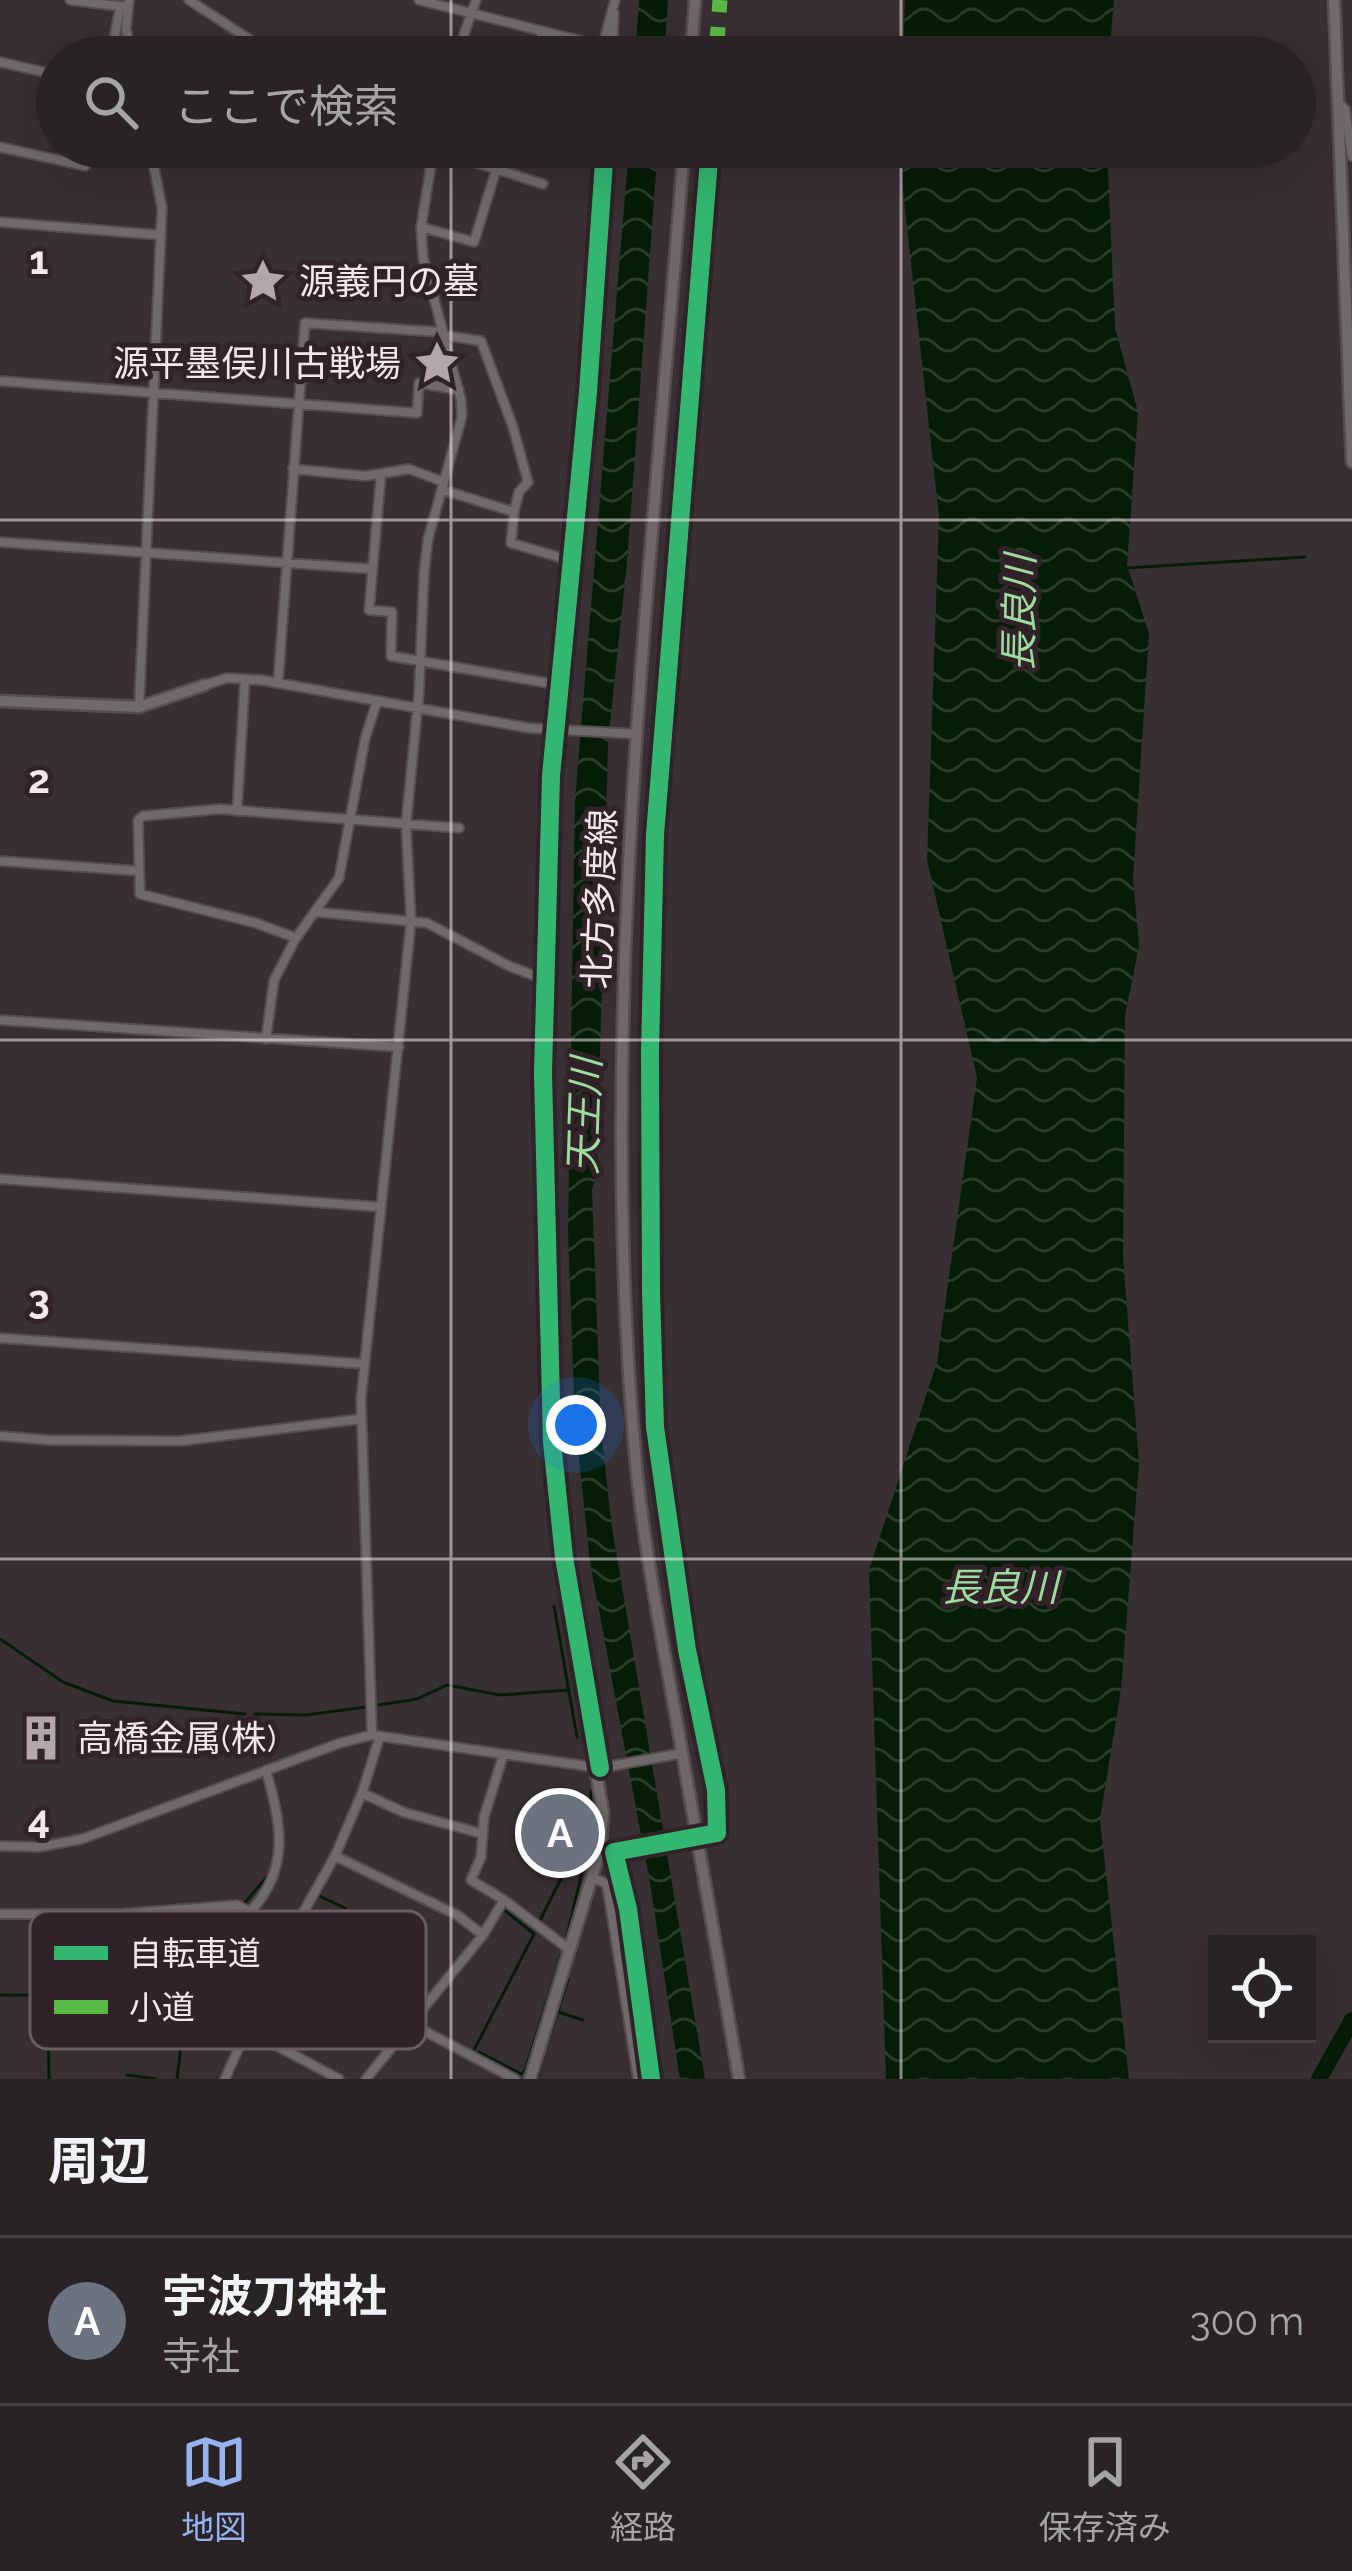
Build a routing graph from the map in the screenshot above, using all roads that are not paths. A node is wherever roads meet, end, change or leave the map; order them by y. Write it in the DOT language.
graph roads {
  1 [pos="70,0"];
  2 [pos="189,0"];
  3 [pos="419,0"];
  4 [pos="476,0"];
  5 [pos="614,0"];
  6 [pos="695,0"];
  7 [pos="1337,0"];
  8 [pos="125,5"];
  9 [pos="472,14"];
  10 [pos="542,33"];
  11 [pos="117,36"];
  12 [pos="129,36"];
  13 [pos="245,36"];
  14 [pos="464,36"];
  15 [pos="541,36"];
  16 [pos="556,36"];
  17 [pos="605,36"];
  18 [pos="613,36"];
  19 [pos="692,36"];
  20 [pos="0,62"];
  21 [pos="36,70"];
  22 [pos="1338,103"];
  23 [pos="0,147"];
  24 [pos="36,155"];
  25 [pos="1352,156"];
  26 [pos="154,168"];
  27 [pos="429,168"];
  28 [pos="493,168"];
  29 [pos="603,168"];
  30 [pos="682,168"];
  31 [pos="496,169"];
  32 [pos="543,184"];
  33 [pos="0,222"];
  34 [pos="421,227"];
  35 [pos="160,235"];
  36 [pos="441,333"];
  37 [pos="0,381"];
  38 [pos="458,390"];
  39 [pos="152,394"];
  40 [pos="1351,397"];
  41 [pos="300,405"];
  42 [pos="1352,462"];
  43 [pos="293,469"];
  44 [pos="381,476"];
  45 [pos="444,486"];
  46 [pos="514,512"];
  47 [pos="0,542"];
  48 [pos="145,553"];
  49 [pos="284,562"];
  50 [pos="373,569"];
  51 [pos="571,583"];
  52 [pos="420,660"];
  53 [pos="244,679"];
  54 [pos="278,683"];
  55 [pos="205,685"];
  56 [pos="559,685"];
  57 [pos="0,701"];
  58 [pos="377,701"];
  59 [pos="139,707"];
  60 [pos="417,707"];
  61 [pos="559,732"];
  62 [pos="630,734"];
  63 [pos="237,811"];
  64 [pos="352,821"];
  65 [pos="406,825"];
  66 [pos="459,828"];
  67 [pos="0,861"];
  68 [pos="139,871"];
  69 [pos="317,912"];
  70 [pos="411,921"];
  71 [pos="296,938"];
  72 [pos="546,980"];
  73 [pos="0,1020"];
  74 [pos="266,1039"];
  75 [pos="398,1047"];
  76 [pos="0,1179"];
  77 [pos="381,1207"];
  78 [pos="0,1338"];
  79 [pos="365,1364"];
  80 [pos="361,1419"];
  81 [pos="0,1436"];
  82 [pos="376,1735"];
  83 [pos="682,1753"];
  84 [pos="503,1756"];
  85 [pos="602,1767"];
  86 [pos="266,1770"];
  87 [pos="362,1793"];
  88 [pos="483,1834"];
  89 [pos="0,1846"];
  90 [pos="334,1856"];
  91 [pos="592,1878"];
  92 [pos="504,1900"];
  93 [pos="159,1911"];
  94 [pos="248,1911"];
  95 [pos="251,1911"];
  96 [pos="304,1911"];
  97 [pos="483,1935"];
  98 [pos="570,1950"];
  99 [pos="426,2005"];
  100 [pos="426,2030"];
  101 [pos="238,2049"];
  102 [pos="283,2049"];
  103 [pos="390,2049"];
  104 [pos="225,2079"];
  105 [pos="340,2079"];
  106 [pos="366,2079"];
  107 [pos="515,2079"];
  108 [pos="530,2079"];
  109 [pos="638,2079"];
  110 [pos="739,2079"];
  1 -- 8 [label="street"];
  2 -- 13 [label="street"];
  3 -- 9 [label="street"];
  4 -- 9 [label="street"];
  5 -- 17 [label="street"];
  5 -- 18 [label="street"];
  6 -- 19 [label="main road"];
  7 -- 22 [label="street"];
  8 -- 11 [label="street"];
  8 -- 12 [label="street"];
  9 -- 10 [label="street"];
  9 -- 14 [label="street"];
  10 -- 15 [label="street"];
  10 -- 16 [label="street"];
  20 -- 21 [label="street"];
  22 -- 25 [label="street"];
  22 -- 40 [label="street"];
  23 -- 24 [label="street"];
  26 -- 35 [label="street"];
  27 -- 34 [label="street"];
  28 -- 31 [label="street"];
  29 -- 51 [label="street"];
  30 -- 62 [label="main road, 北方多度線"];
  31 -- 32 [label="street"];
  31 -- 34 [label="street"];
  33 -- 35 [label="street"];
  34 -- 36 [label="street"];
  35 -- 39 [label="street"];
  36 -- 38 [label="street"];
  36 -- 41 [label="street"];
  36 -- 46 [label="street"];
  37 -- 39 [label="street"];
  38 -- 41 [label="street"];
  38 -- 45 [label="street"];
  39 -- 41 [label="street"];
  39 -- 48 [label="street"];
  40 -- 42 [label="street"];
  41 -- 43 [label="street"];
  43 -- 44 [label="street"];
  43 -- 49 [label="street"];
  44 -- 45 [label="street"];
  44 -- 50 [label="street"];
  45 -- 46 [label="street"];
  45 -- 52 [label="street"];
  46 -- 51 [label="street"];
  47 -- 48 [label="street"];
  48 -- 49 [label="street"];
  48 -- 59 [label="street"];
  49 -- 50 [label="street"];
  49 -- 54 [label="street"];
  50 -- 52 [label="street"];
  51 -- 56 [label="street"];
  52 -- 56 [label="street"];
  52 -- 60 [label="street"];
  53 -- 54 [label="street"];
  53 -- 55 [label="street"];
  53 -- 63 [label="street"];
  54 -- 58 [label="street"];
  55 -- 59 [label="street"];
  56 -- 61 [label="street"];
  57 -- 59 [label="street"];
  58 -- 60 [label="street"];
  58 -- 64 [label="street"];
  60 -- 61 [label="street"];
  60 -- 65 [label="street"];
  61 -- 62 [label="street"];
  61 -- 72 [label="street"];
  62 -- 83 [label="main road, 北方多度線"];
  63 -- 64 [label="street"];
  63 -- 68 [label="street"];
  64 -- 65 [label="street"];
  64 -- 69 [label="street"];
  65 -- 66 [label="street"];
  65 -- 70 [label="street"];
  67 -- 68 [label="street"];
  68 -- 71 [label="street"];
  69 -- 70 [label="street"];
  69 -- 71 [label="street"];
  70 -- 72 [label="street"];
  70 -- 75 [label="street"];
  71 -- 74 [label="street"];
  72 -- 85 [label="street"];
  73 -- 74 [label="street"];
  74 -- 75 [label="street"];
  75 -- 77 [label="street"];
  76 -- 77 [label="street"];
  77 -- 79 [label="street"];
  78 -- 79 [label="street"];
  79 -- 80 [label="street"];
  80 -- 81 [label="street"];
  80 -- 82 [label="street"];
  82 -- 84 [label="street"];
  82 -- 86 [label="street"];
  82 -- 87 [label="street"];
  83 -- 85 [label="street"];
  83 -- 110 [label="main road, 北方多度線"];
  84 -- 85 [label="street"];
  84 -- 88 [label="street"];
  85 -- 91 [label="street"];
  86 -- 89 [label="street"];
  86 -- 95 [label="street"];
  87 -- 88 [label="street"];
  87 -- 90 [label="street"];
  88 -- 92 [label="street"];
  90 -- 96 [label="street"];
  90 -- 97 [label="street"];
  91 -- 98 [label="street"];
  91 -- 109 [label="street"];
  92 -- 97 [label="street"];
  92 -- 98 [label="street"];
  93 -- 94 [label="street"];
  97 -- 99 [label="street"];
  98 -- 108 [label="street"];
  100 -- 107 [label="street"];
  101 -- 104 [label="street"];
  102 -- 105 [label="street"];
  103 -- 106 [label="street"];
}
